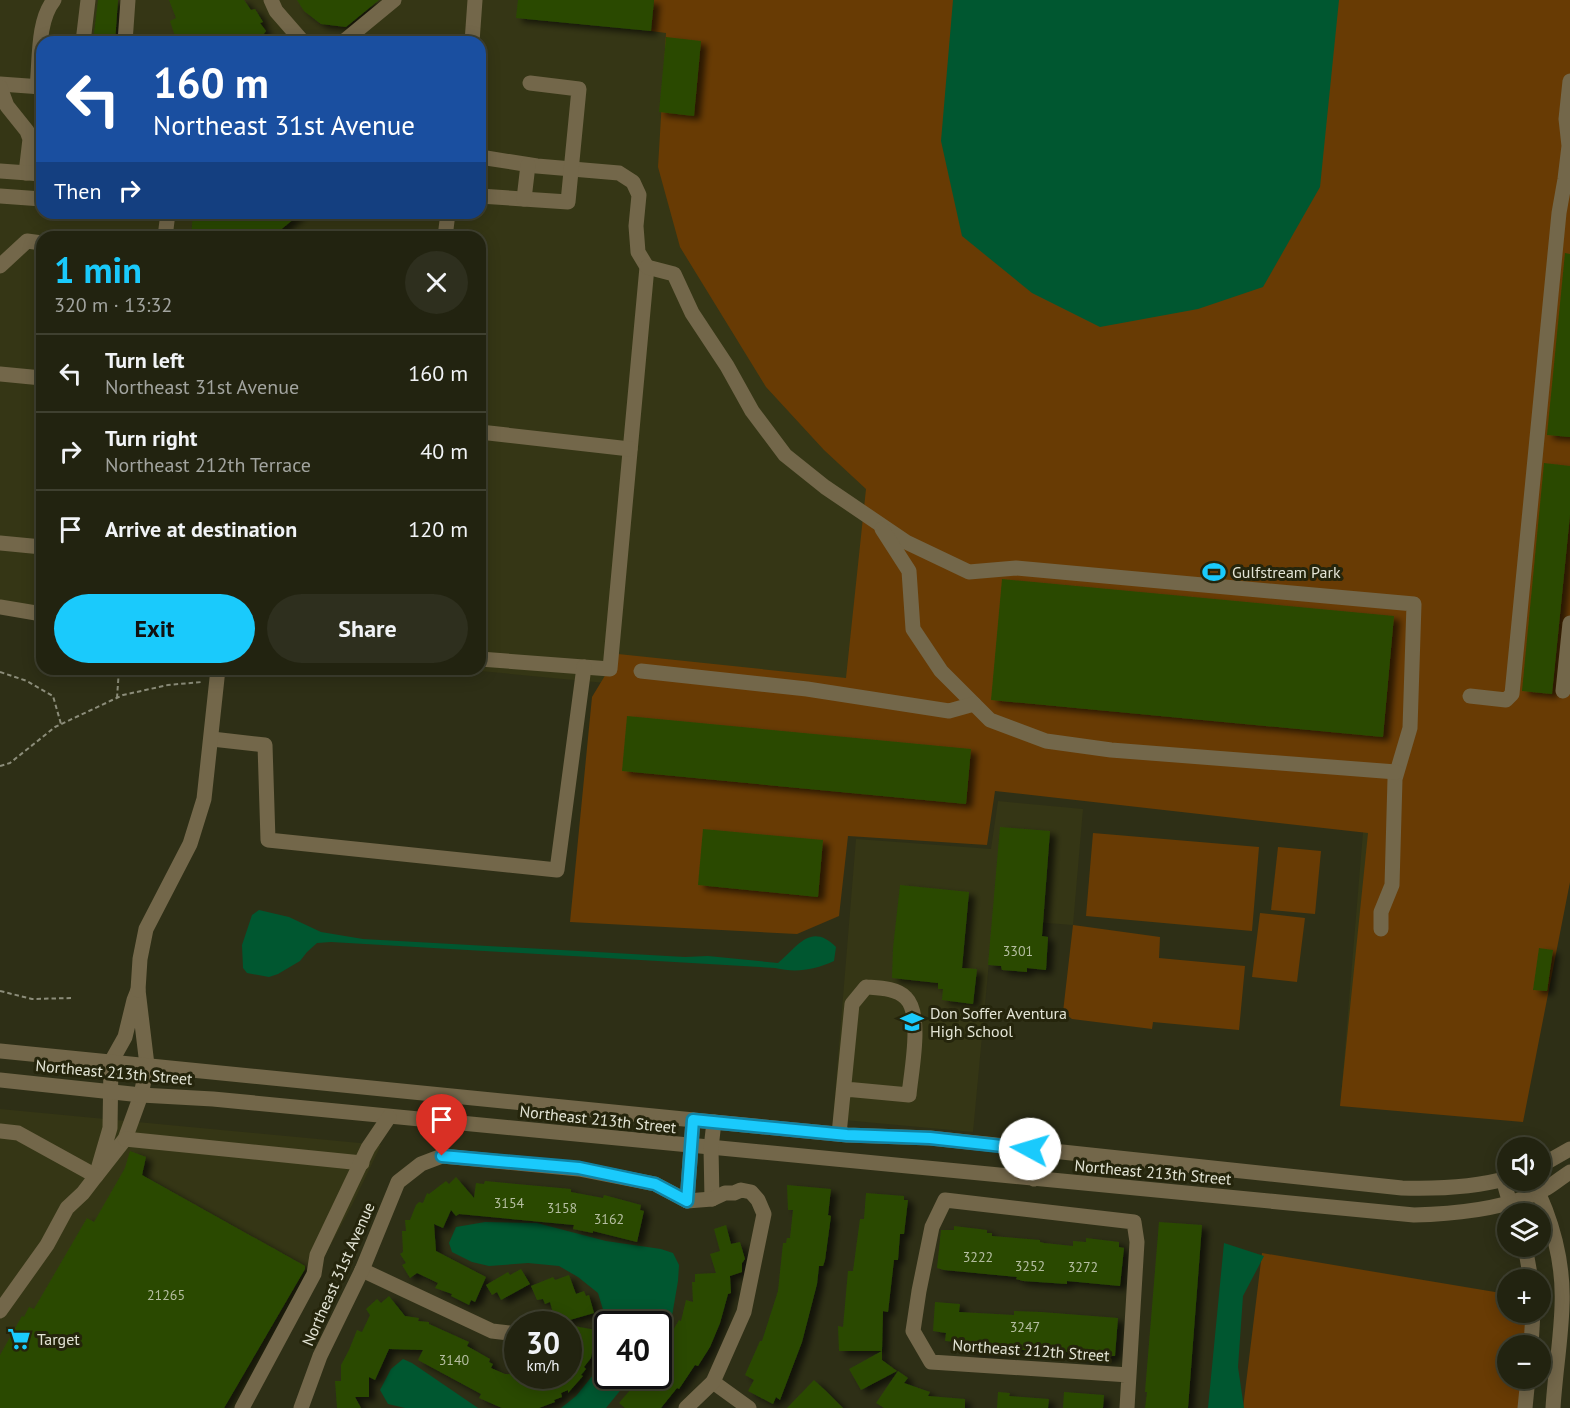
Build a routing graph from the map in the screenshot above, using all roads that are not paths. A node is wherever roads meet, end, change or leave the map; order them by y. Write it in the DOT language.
graph roads {
  1 [pos="54,0"];
  2 [pos="88,0"];
  3 [pos="128,0"];
  4 [pos="271,0"];
  5 [pos="394,0"];
  6 [pos="475,0"];
  7 [pos="42,36"];
  8 [pos="84,36"];
  9 [pos="125,36"];
  10 [pos="298,36"];
  11 [pos="350,36"];
  12 [pos="472,36"];
  13 [pos="1570,81"];
  14 [pos="530,83"];
  15 [pos="0,86"];
  16 [pos="36,87"];
  17 [pos="486,158"];
  18 [pos="528,165"];
  19 [pos="571,169"];
  20 [pos="0,171"];
  21 [pos="26,173"];
  22 [pos="36,174"];
  23 [pos="0,196"];
  24 [pos="486,196"];
  25 [pos="36,199"];
  26 [pos="524,199"];
  27 [pos="36,243"];
  28 [pos="0,266"];
  29 [pos="647,267"];
  30 [pos="0,374"];
  31 [pos="36,377"];
  32 [pos="486,433"];
  33 [pos="630,449"];
  34 [pos="880,525"];
  35 [pos="0,543"];
  36 [pos="36,546"];
  37 [pos="0,607"];
  38 [pos="36,613"];
  39 [pos="1570,623"];
  40 [pos="486,659"];
  41 [pos="584,667"];
  42 [pos="641,671"];
  43 [pos="218,675"];
  44 [pos="1563,691"];
  45 [pos="1470,696"];
  46 [pos="974,704"];
  47 [pos="212,738"];
  48 [pos="1396,772"];
  49 [pos="1381,929"];
  50 [pos="138,990"];
  51 [pos="0,1051"];
  52 [pos="111,1062"];
  53 [pos="147,1065"];
  54 [pos="0,1080"];
  55 [pos="844,1089"];
  56 [pos="110,1092"];
  57 [pos="141,1095"];
  58 [pos="361,1114"];
  59 [pos="389,1117"];
  60 [pos="693,1120"];
  61 [pos="714,1122"];
  62 [pos="0,1131"];
  63 [pos="839,1134"];
  64 [pos="125,1140"];
  65 [pos="691,1146"];
  66 [pos="368,1148"];
  67 [pos="711,1148"];
  68 [pos="1570,1149"];
  69 [pos="1047,1151"];
  70 [pos="1551,1160"];
  71 [pos="362,1163"];
  72 [pos="1570,1172"];
  73 [pos="96,1176"];
  74 [pos="1034,1179"];
  75 [pos="1497,1179"];
  76 [pos="1551,1181"];
  77 [pos="1534,1191"];
  78 [pos="1540,1191"];
  79 [pos="712,1199"];
  80 [pos="687,1201"];
  81 [pos="1518,1203"];
  82 [pos="1497,1209"];
  83 [pos="362,1270"];
  84 [pos="0,1311"];
  85 [pos="504,1332"];
  86 [pos="1129,1375"];
  87 [pos="713,1382"];
  88 [pos="1527,1389"];
  89 [pos="242,1408"];
  90 [pos="302,1408"];
  91 [pos="686,1408"];
  92 [pos="749,1408"];
  93 [pos="1127,1408"];
  94 [pos="1525,1408"];
  95 [pos="1553,1408"];
  1 -- 7 [label="street"];
  2 -- 8 [label="street"];
  3 -- 9 [label="street"];
  4 -- 10 [label="street"];
  5 -- 11 [label="street"];
  6 -- 12 [label="street"];
  13 -- 45 [label="street"];
  14 -- 19 [label="street"];
  15 -- 16 [label="street"];
  15 -- 21 [label="street"];
  17 -- 18 [label="street"];
  18 -- 19 [label="street"];
  18 -- 26 [label="street"];
  19 -- 26 [label="street"];
  19 -- 29 [label="street"];
  20 -- 21 [label="street"];
  21 -- 22 [label="street"];
  23 -- 25 [label="street"];
  24 -- 26 [label="street"];
  27 -- 28 [label="street"];
  29 -- 33 [label="street"];
  29 -- 34 [label="street"];
  30 -- 31 [label="street"];
  32 -- 33 [label="street"];
  33 -- 41 [label="street"];
  34 -- 46 [label="street"];
  34 -- 48 [label="street"];
  35 -- 36 [label="street"];
  37 -- 38 [label="street"];
  39 -- 44 [label="street"];
  40 -- 41 [label="street"];
  41 -- 47 [label="street"];
  42 -- 46 [label="street"];
  43 -- 47 [label="street"];
  46 -- 48 [label="street"];
  47 -- 50 [label="street"];
  48 -- 49 [label="street"];
  50 -- 52 [label="street"];
  50 -- 53 [label="street"];
  51 -- 52 [label="street, Northeast 213th Street"];
  52 -- 53 [label="street, Northeast 213th Street"];
  52 -- 56 [label="street"];
  53 -- 57 [label="street"];
  53 -- 60 [label="street, Northeast 213th Street"];
  54 -- 56 [label="street, Northeast 213th Street"];
  55 -- 55 [label="street"];
  55 -- 63 [label="street"];
  56 -- 57 [label="street, Northeast 213th Street"];
  56 -- 73 [label="street"];
  57 -- 58 [label="street, Northeast 213th Street"];
  57 -- 64 [label="street"];
  58 -- 59 [label="street, Northeast 213th Street"];
  58 -- 66 [label="street"];
  59 -- 65 [label="street, Northeast 213th Street"];
  59 -- 66 [label="street"];
  60 -- 61 [label="street, Northeast 213th Street"];
  60 -- 65 [label="street"];
  61 -- 63 [label="street, Northeast 213th Street"];
  61 -- 67 [label="street"];
  62 -- 73 [label="street"];
  63 -- 69 [label="street, Northeast 213th Street"];
  64 -- 71 [label="street"];
  64 -- 73 [label="street"];
  65 -- 67 [label="street, Northeast 213th Street"];
  65 -- 80 [label="street"];
  66 -- 71 [label="street"];
  67 -- 74 [label="street, Northeast 213th Street"];
  67 -- 79 [label="street"];
  68 -- 70 [label="street"];
  69 -- 74 [label="street"];
  69 -- 75 [label="street, Northeast 213th Street"];
  71 -- 89 [label="street"];
  72 -- 76 [label="street, Northeast 213th Street"];
  73 -- 84 [label="street"];
  74 -- 82 [label="street, Northeast 213th Street"];
  77 -- 81 [label="street, Northeast 213th Street"];
  78 -- 95 [label="street"];
  79 -- 80 [label="street"];
  79 -- 87 [label="street"];
  80 -- 83 [label="street, Northeast 31st Avenue"];
  83 -- 85 [label="street"];
  83 -- 90 [label="street, Northeast 31st Avenue"];
  86 -- 86 [label="street, Northeast 212th Street"];
  86 -- 93 [label="street"];
  87 -- 91 [label="street"];
  87 -- 92 [label="street"];
  88 -- 94 [label="street"];
}
